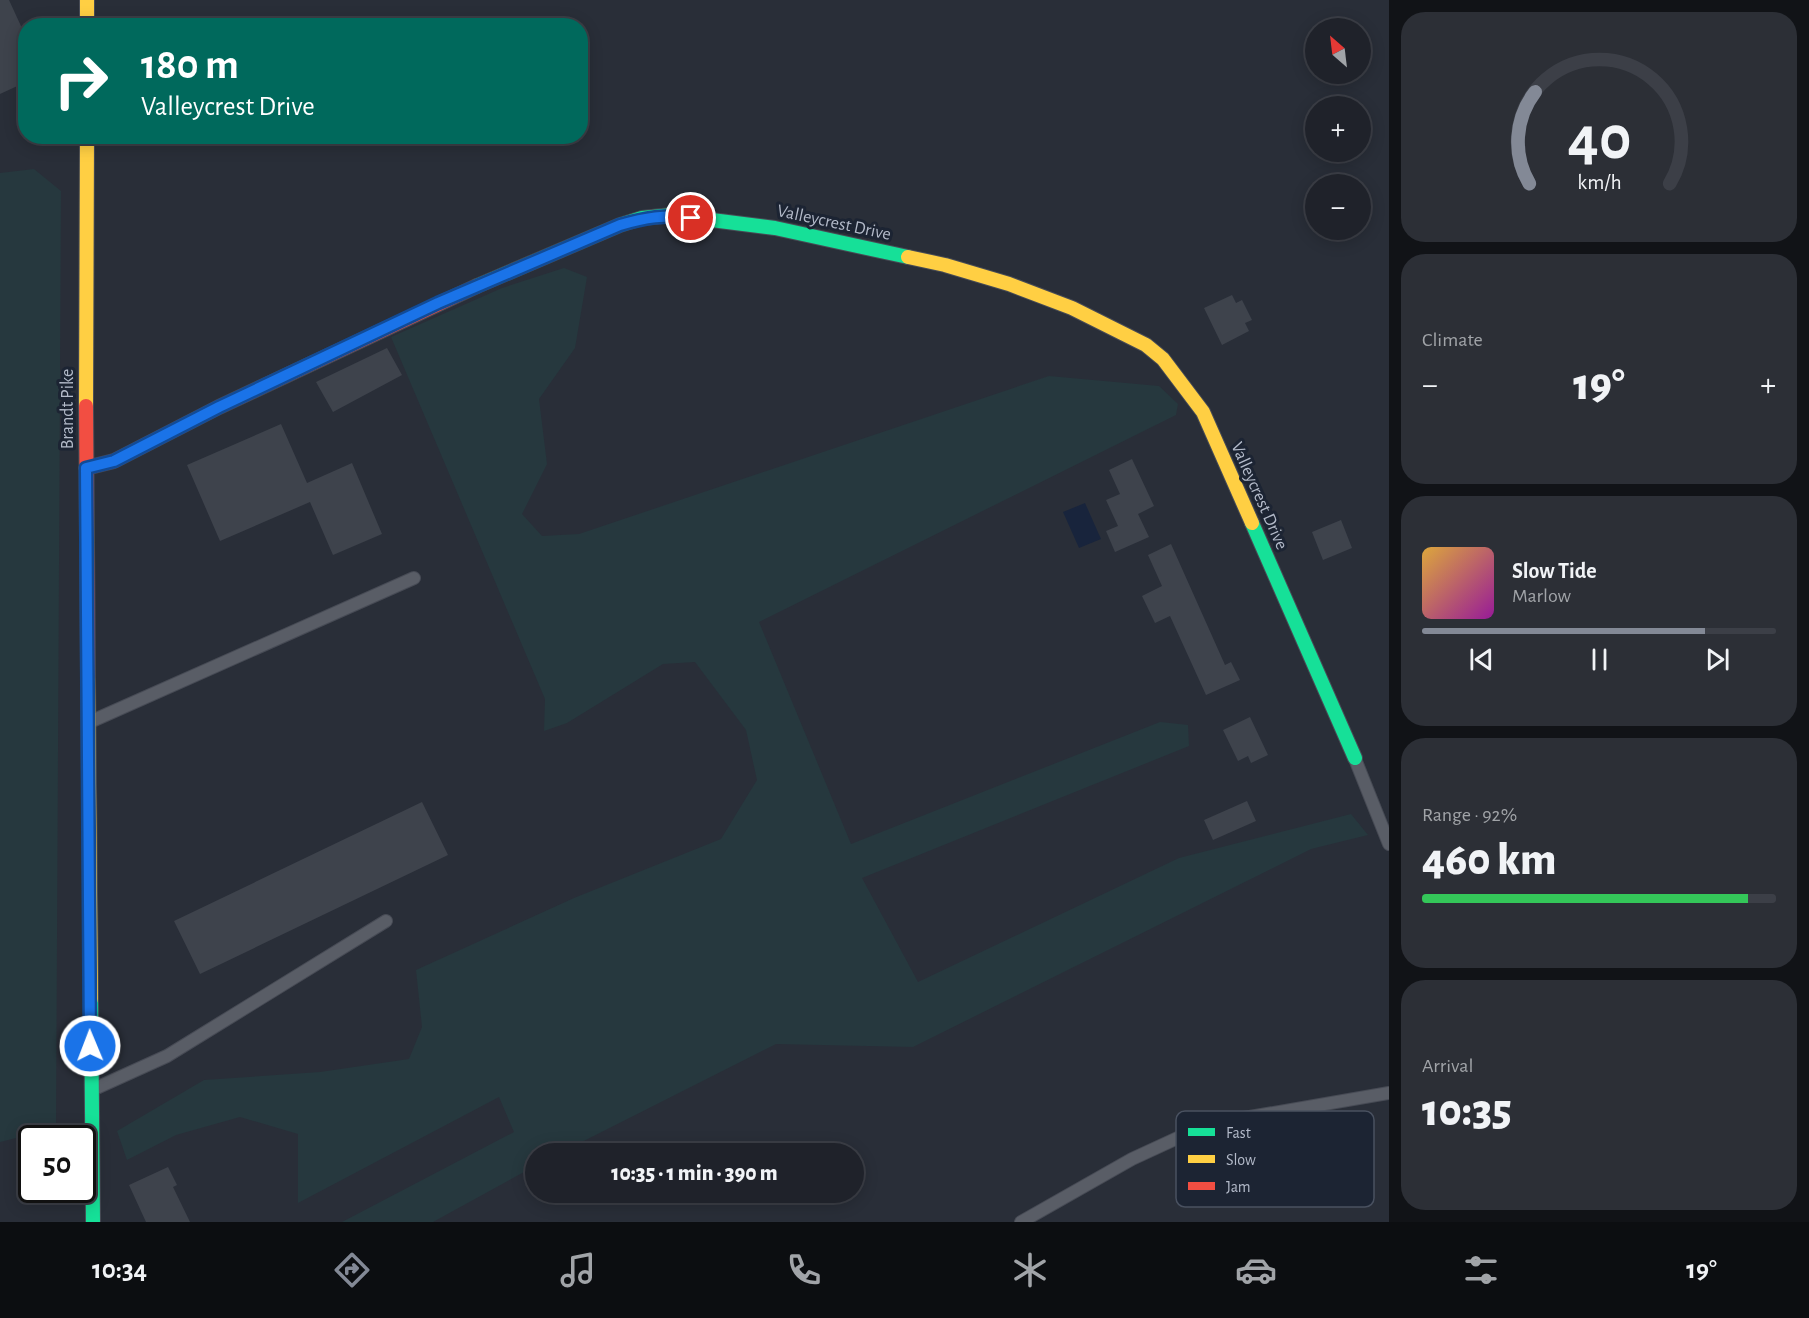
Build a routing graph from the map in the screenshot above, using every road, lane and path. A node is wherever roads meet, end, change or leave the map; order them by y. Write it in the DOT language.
graph roads {
  1 [pos="87,0"];
  2 [pos="87,18"];
  3 [pos="87,144"];
  4 [pos="86,468"];
  5 [pos="414,578"];
  6 [pos="88,723"];
  7 [pos="1354,758"];
  8 [pos="1389,844"];
  9 [pos="386,921"];
  10 [pos="90,1090"];
  11 [pos="1389,1093"];
  12 [pos="1285,1111"];
  13 [pos="1176,1139"];
  14 [pos="93,1222"];
  15 [pos="1021,1222"];
  1 -- 2 [label="street"];
  3 -- 4 [label="street, Brandt Pike"];
  4 -- 6 [label="street, Brandt Pike"];
  4 -- 7 [label="street, Valleycrest Drive"];
  5 -- 6 [label="lane"];
  6 -- 10 [label="street, Brandt Pike"];
  7 -- 8 [label="lane"];
  9 -- 10 [label="lane"];
  10 -- 14 [label="street, Brandt Pike"];
  11 -- 12 [label="lane"];
  13 -- 15 [label="lane"];
}
